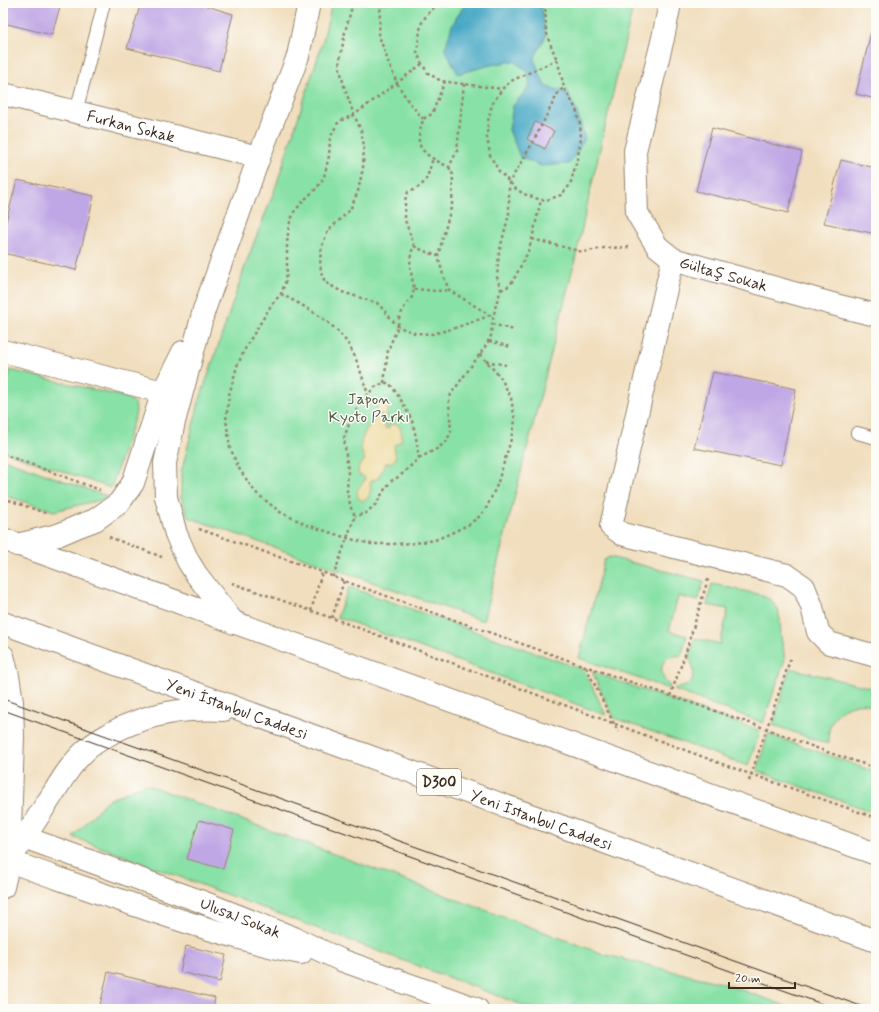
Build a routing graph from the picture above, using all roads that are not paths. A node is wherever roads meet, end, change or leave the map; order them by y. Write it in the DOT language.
graph roads {
  1 [pos="104,3"];
  2 [pos="309,3"];
  3 [pos="670,3"];
  4 [pos="3,94"];
  5 [pos="76,112"];
  6 [pos="259,157"];
  7 [pos="665,252"];
  8 [pos="204,310"];
  9 [pos="876,315"];
  10 [pos="3,351"];
  11 [pos="163,392"];
  12 [pos="857,433"];
  13 [pos="876,438"];
  14 [pos="10,542"];
  15 [pos="3,623"];
  16 [pos="234,623"];
  17 [pos="3,656"];
  18 [pos="876,656"];
  19 [pos="243,710"];
  20 [pos="13,833"];
  21 [pos="876,854"];
  22 [pos="6,860"];
  23 [pos="3,887"];
  24 [pos="876,941"];
  25 [pos="342,960"];
  26 [pos="454,1005"];
  27 [pos="477,1009"];
  1 -- 5 [label="lane"];
  2 -- 6 [label="main road"];
  3 -- 7 [label="main road"];
  4 -- 5 [label="main road, Furkan Sokak"];
  5 -- 6 [label="main road, Furkan Sokak"];
  6 -- 8 [label="main road"];
  7 -- 9 [label="main road, Gültaş Sokak"];
  7 -- 18 [label="main road"];
  8 -- 11 [label="main road"];
  8 -- 16 [label="main road"];
  10 -- 11 [label="main road"];
  11 -- 14 [label="main road"];
  12 -- 13 [label="lane"];
  14 -- 16 [label="main road"];
  15 -- 19 [label="main road, Yeni İstanbul Caddesi / D300"];
  16 -- 21 [label="main road"];
  17 -- 20 [label="main road"];
  19 -- 20 [label="main road"];
  19 -- 24 [label="main road, Yeni İstanbul Caddesi / D300"];
  20 -- 22 [label="main road"];
  20 -- 25 [label="main road, Ulusal Sokak"];
  22 -- 23 [label="main road"];
  22 -- 25 [label="main road"];
  25 -- 26 [label="main road, Ulusal Sokak"];
  26 -- 27 [label="main road, Ulusal Sokak"];
}
